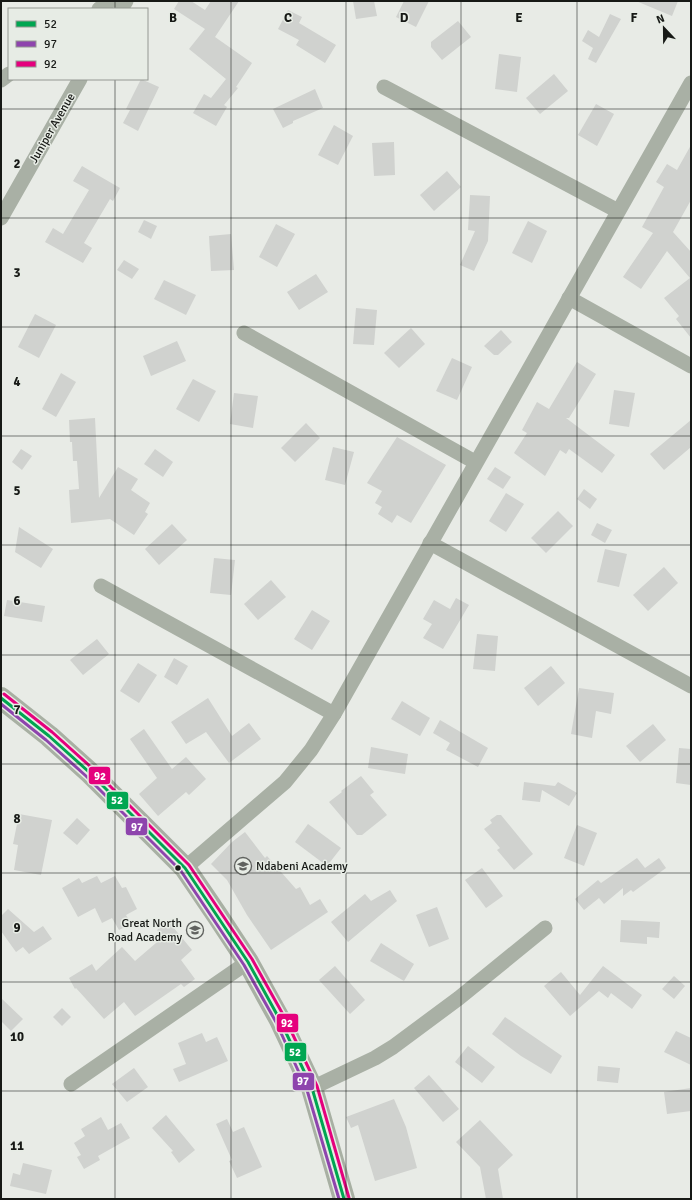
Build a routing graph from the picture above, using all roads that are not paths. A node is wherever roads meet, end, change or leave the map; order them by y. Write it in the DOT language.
graph roads {
  1 [pos="110,1"];
  2 [pos="100,8"];
  3 [pos="79,80"];
  4 [pos="691,83"];
  5 [pos="384,87"];
  6 [pos="618,211"];
  7 [pos="1,218"];
  8 [pos="569,298"];
  9 [pos="244,334"];
  10 [pos="691,366"];
  11 [pos="476,462"];
  12 [pos="430,543"];
  13 [pos="101,586"];
  14 [pos="691,686"];
  15 [pos="1,698"];
  16 [pos="334,714"];
  17 [pos="185,868"];
  18 [pos="545,928"];
  19 [pos="248,962"];
  20 [pos="71,1084"];
  21 [pos="312,1088"];
  22 [pos="344,1199"];
  1 -- 2 [label="street"];
  3 -- 7 [label="street, Juniper Avenue"];
  4 -- 6 [label="street"];
  5 -- 6 [label="street"];
  6 -- 8 [label="street"];
  8 -- 10 [label="street"];
  8 -- 11 [label="street"];
  9 -- 11 [label="street"];
  11 -- 12 [label="street"];
  12 -- 14 [label="street"];
  12 -- 16 [label="street"];
  13 -- 16 [label="street"];
  15 -- 17 [label="main road"];
  16 -- 17 [label="street"];
  17 -- 19 [label="main road"];
  18 -- 21 [label="street"];
  19 -- 20 [label="street"];
  19 -- 21 [label="main road"];
  21 -- 22 [label="main road"];
}
